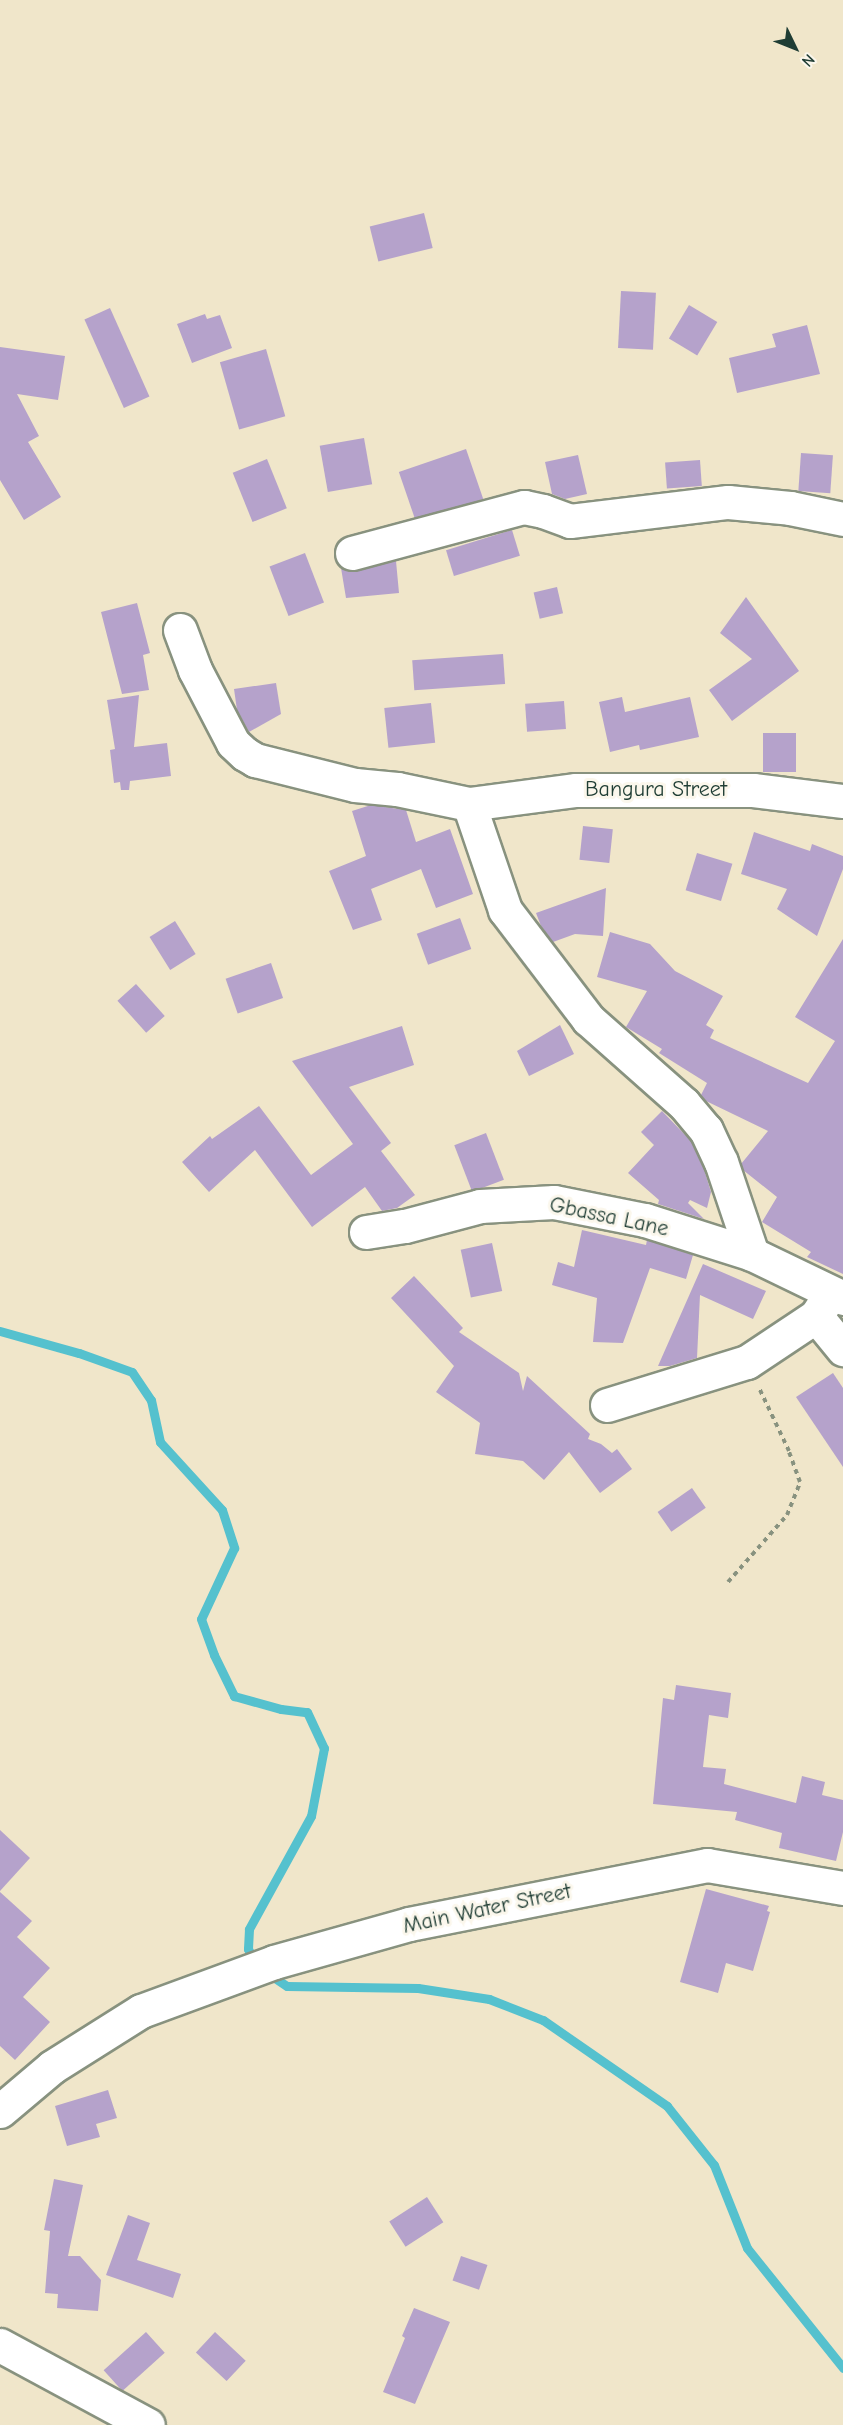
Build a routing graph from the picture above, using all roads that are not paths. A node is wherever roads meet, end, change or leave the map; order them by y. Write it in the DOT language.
graph roads {
  1 [pos="843,519"];
  2 [pos="352,553"];
  3 [pos="180,630"];
  4 [pos="843,801"];
  5 [pos="469,804"];
  6 [pos="366,1232"];
  7 [pos="752,1254"];
  8 [pos="830,1302"];
  9 [pos="843,1349"];
  10 [pos="607,1405"];
  11 [pos="843,1888"];
  12 [pos="0,2111"];
  13 [pos="0,2345"];
  14 [pos="148,2425"];
  1 -- 2 [label="street"];
  3 -- 5 [label="street, Bangura Street"];
  4 -- 5 [label="street, Bangura Street"];
  5 -- 7 [label="street"];
  6 -- 7 [label="street, Gbassa Lane"];
  7 -- 8 [label="street, Gbassa Lane"];
  8 -- 9 [label="street"];
  8 -- 10 [label="street"];
  11 -- 12 [label="street, Main Water Street"];
  13 -- 14 [label="street"];
}
